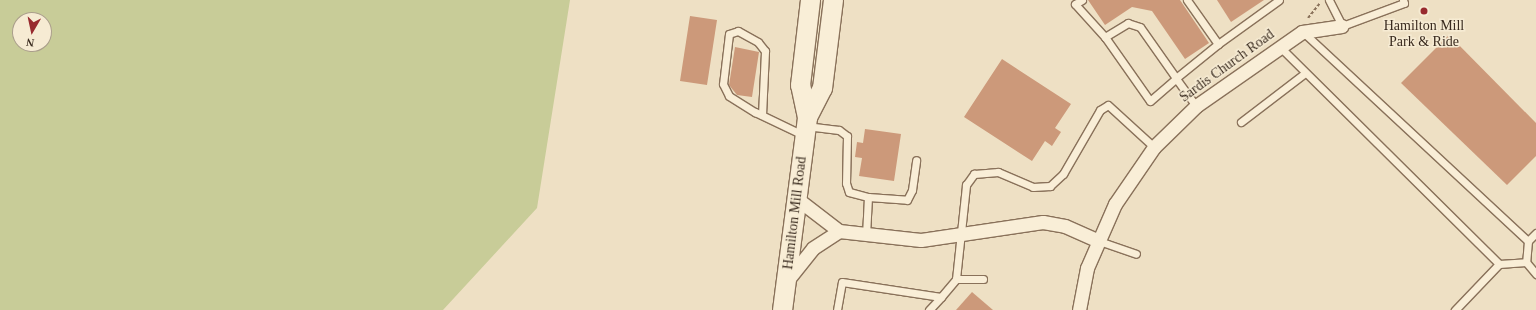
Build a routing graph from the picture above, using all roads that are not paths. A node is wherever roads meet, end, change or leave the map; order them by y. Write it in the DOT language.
graph roads {
  1 [pos="810,0"];
  2 [pos="833,0"];
  3 [pos="1187,0"];
  4 [pos="1279,0"];
  5 [pos="1329,0"];
  6 [pos="1403,0"];
  7 [pos="1079,2"];
  8 [pos="1342,26"];
  9 [pos="1302,32"];
  10 [pos="1105,37"];
  11 [pos="1218,44"];
  12 [pos="1280,47"];
  13 [pos="1305,72"];
  14 [pos="1176,78"];
  15 [pos="1196,106"];
  16 [pos="762,115"];
  17 [pos="1241,122"];
  18 [pos="806,126"];
  19 [pos="1154,147"];
  20 [pos="916,160"];
  21 [pos="868,196"];
  22 [pos="796,198"];
  23 [pos="839,231"];
  24 [pos="1536,233"];
  25 [pos="866,234"];
  26 [pos="959,236"];
  27 [pos="1099,241"];
  28 [pos="1528,242"];
  29 [pos="1136,254"];
  30 [pos="1526,262"];
  31 [pos="1499,264"];
  32 [pos="1536,274"];
  33 [pos="956,279"];
  34 [pos="983,279"];
  35 [pos="786,282"];
  36 [pos="941,297"];
  37 [pos="782,310"];
  38 [pos="837,310"];
  39 [pos="929,310"];
  40 [pos="1079,310"];
  41 [pos="1455,310"];
  1 -- 18 [label="main road, Hamilton Mill Road"];
  2 -- 18 [label="main road, Hamilton Mill Road"];
  3 -- 11 [label="lane"];
  4 -- 11 [label="lane"];
  5 -- 8 [label="lane"];
  6 -- 8 [label="lane"];
  7 -- 10 [label="lane"];
  8 -- 9 [label="street, Sardis Church Road"];
  9 -- 12 [label="street, Sardis Church Road"];
  9 -- 28 [label="lane"];
  10 -- 14 [label="lane"];
  10 -- 14 [label="lane"];
  11 -- 14 [label="lane"];
  12 -- 13 [label="lane"];
  12 -- 15 [label="street, Sardis Church Road"];
  13 -- 17 [label="lane"];
  13 -- 31 [label="lane"];
  14 -- 15 [label="lane"];
  15 -- 19 [label="street, Sardis Church Road"];
  16 -- 16 [label="lane"];
  16 -- 18 [label="lane"];
  18 -- 21 [label="lane"];
  18 -- 22 [label="main road, Hamilton Mill Road"];
  19 -- 26 [label="lane"];
  19 -- 27 [label="street, Sardis Church Road"];
  20 -- 21 [label="lane"];
  21 -- 25 [label="lane"];
  22 -- 23 [label="street"];
  22 -- 35 [label="main road, Hamilton Mill Road"];
  23 -- 25 [label="street"];
  23 -- 35 [label="street"];
  24 -- 28 [label="lane"];
  25 -- 26 [label="street"];
  26 -- 27 [label="street"];
  26 -- 33 [label="lane"];
  27 -- 29 [label="lane"];
  27 -- 40 [label="street, Sardis Church Road"];
  28 -- 30 [label="lane"];
  30 -- 31 [label="lane"];
  30 -- 32 [label="lane"];
  31 -- 41 [label="lane"];
  33 -- 34 [label="lane"];
  33 -- 36 [label="lane"];
  35 -- 37 [label="main road, Hamilton Mill Road"];
  36 -- 38 [label="lane"];
  36 -- 39 [label="lane"];
}
